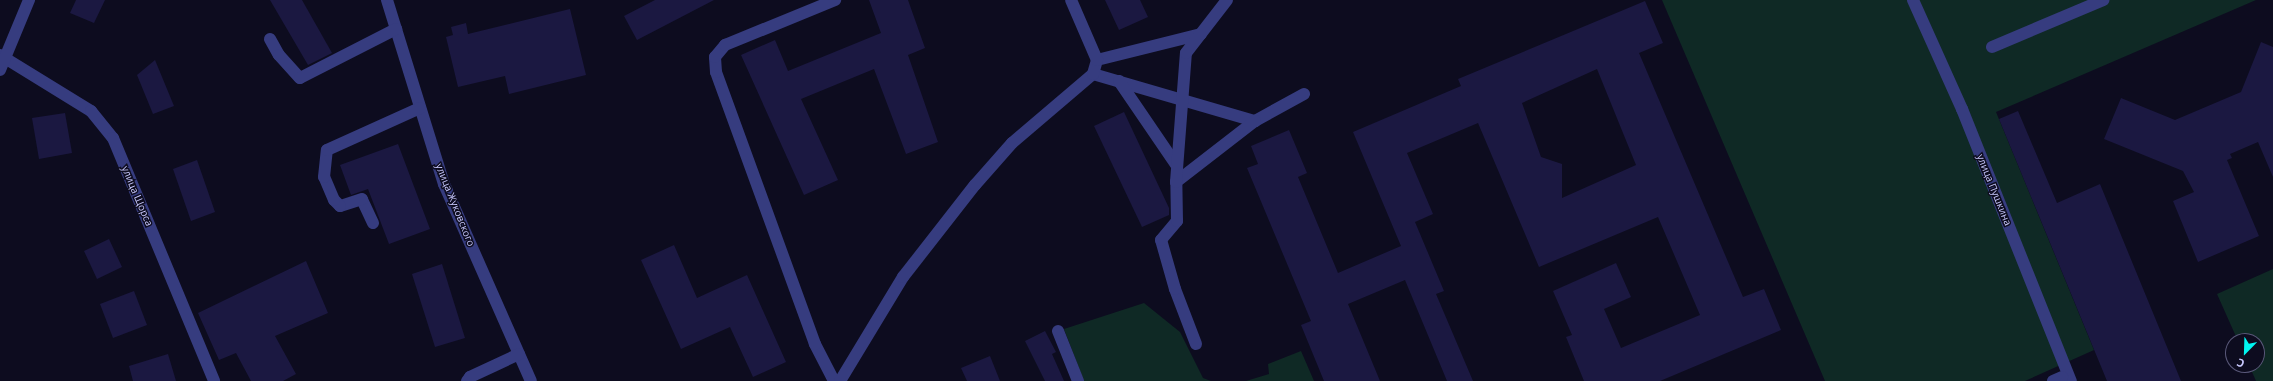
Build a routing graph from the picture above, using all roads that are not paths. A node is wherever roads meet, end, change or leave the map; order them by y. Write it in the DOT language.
graph roads {
  1 [pos="29,0"];
  2 [pos="386,0"];
  3 [pos="835,0"];
  4 [pos="1071,0"];
  5 [pos="1227,0"];
  6 [pos="1913,0"];
  7 [pos="2103,0"];
  8 [pos="396,29"];
  9 [pos="1201,34"];
  10 [pos="270,39"];
  11 [pos="1992,47"];
  12 [pos="2,56"];
  13 [pos="1097,60"];
  14 [pos="0,70"];
  15 [pos="1093,74"];
  16 [pos="1119,81"];
  17 [pos="1304,94"];
  18 [pos="1182,99"];
  19 [pos="420,108"];
  20 [pos="1255,121"];
  21 [pos="1177,166"];
  22 [pos="1176,182"];
  23 [pos="373,223"];
  24 [pos="1058,331"];
  25 [pos="1196,344"];
  26 [pos="519,354"];
  27 [pos="2062,380"];
  28 [pos="214,381"];
  29 [pos="467,381"];
  30 [pos="531,381"];
  31 [pos="834,381"];
  32 [pos="840,381"];
  33 [pos="1078,381"];
  1 -- 12 [label="street"];
  2 -- 8 [label="street, улица Жуковского"];
  3 -- 31 [label="street"];
  4 -- 13 [label="street"];
  5 -- 9 [label="street"];
  6 -- 27 [label="street, улица Пушкина"];
  7 -- 11 [label="street"];
  8 -- 10 [label="street"];
  8 -- 19 [label="street, улица Жуковского"];
  9 -- 13 [label="street"];
  9 -- 18 [label="street"];
  12 -- 14 [label="street"];
  12 -- 28 [label="street, улица Щорса"];
  13 -- 15 [label="street"];
  15 -- 16 [label="street"];
  15 -- 32 [label="street"];
  16 -- 18 [label="street"];
  16 -- 21 [label="street"];
  17 -- 20 [label="street"];
  18 -- 20 [label="street"];
  18 -- 21 [label="street"];
  19 -- 23 [label="street"];
  19 -- 26 [label="street, улица Жуковского"];
  20 -- 22 [label="street"];
  21 -- 22 [label="street"];
  22 -- 25 [label="street"];
  24 -- 33 [label="street"];
  26 -- 29 [label="street"];
  26 -- 30 [label="street, улица Жуковского"];
}
